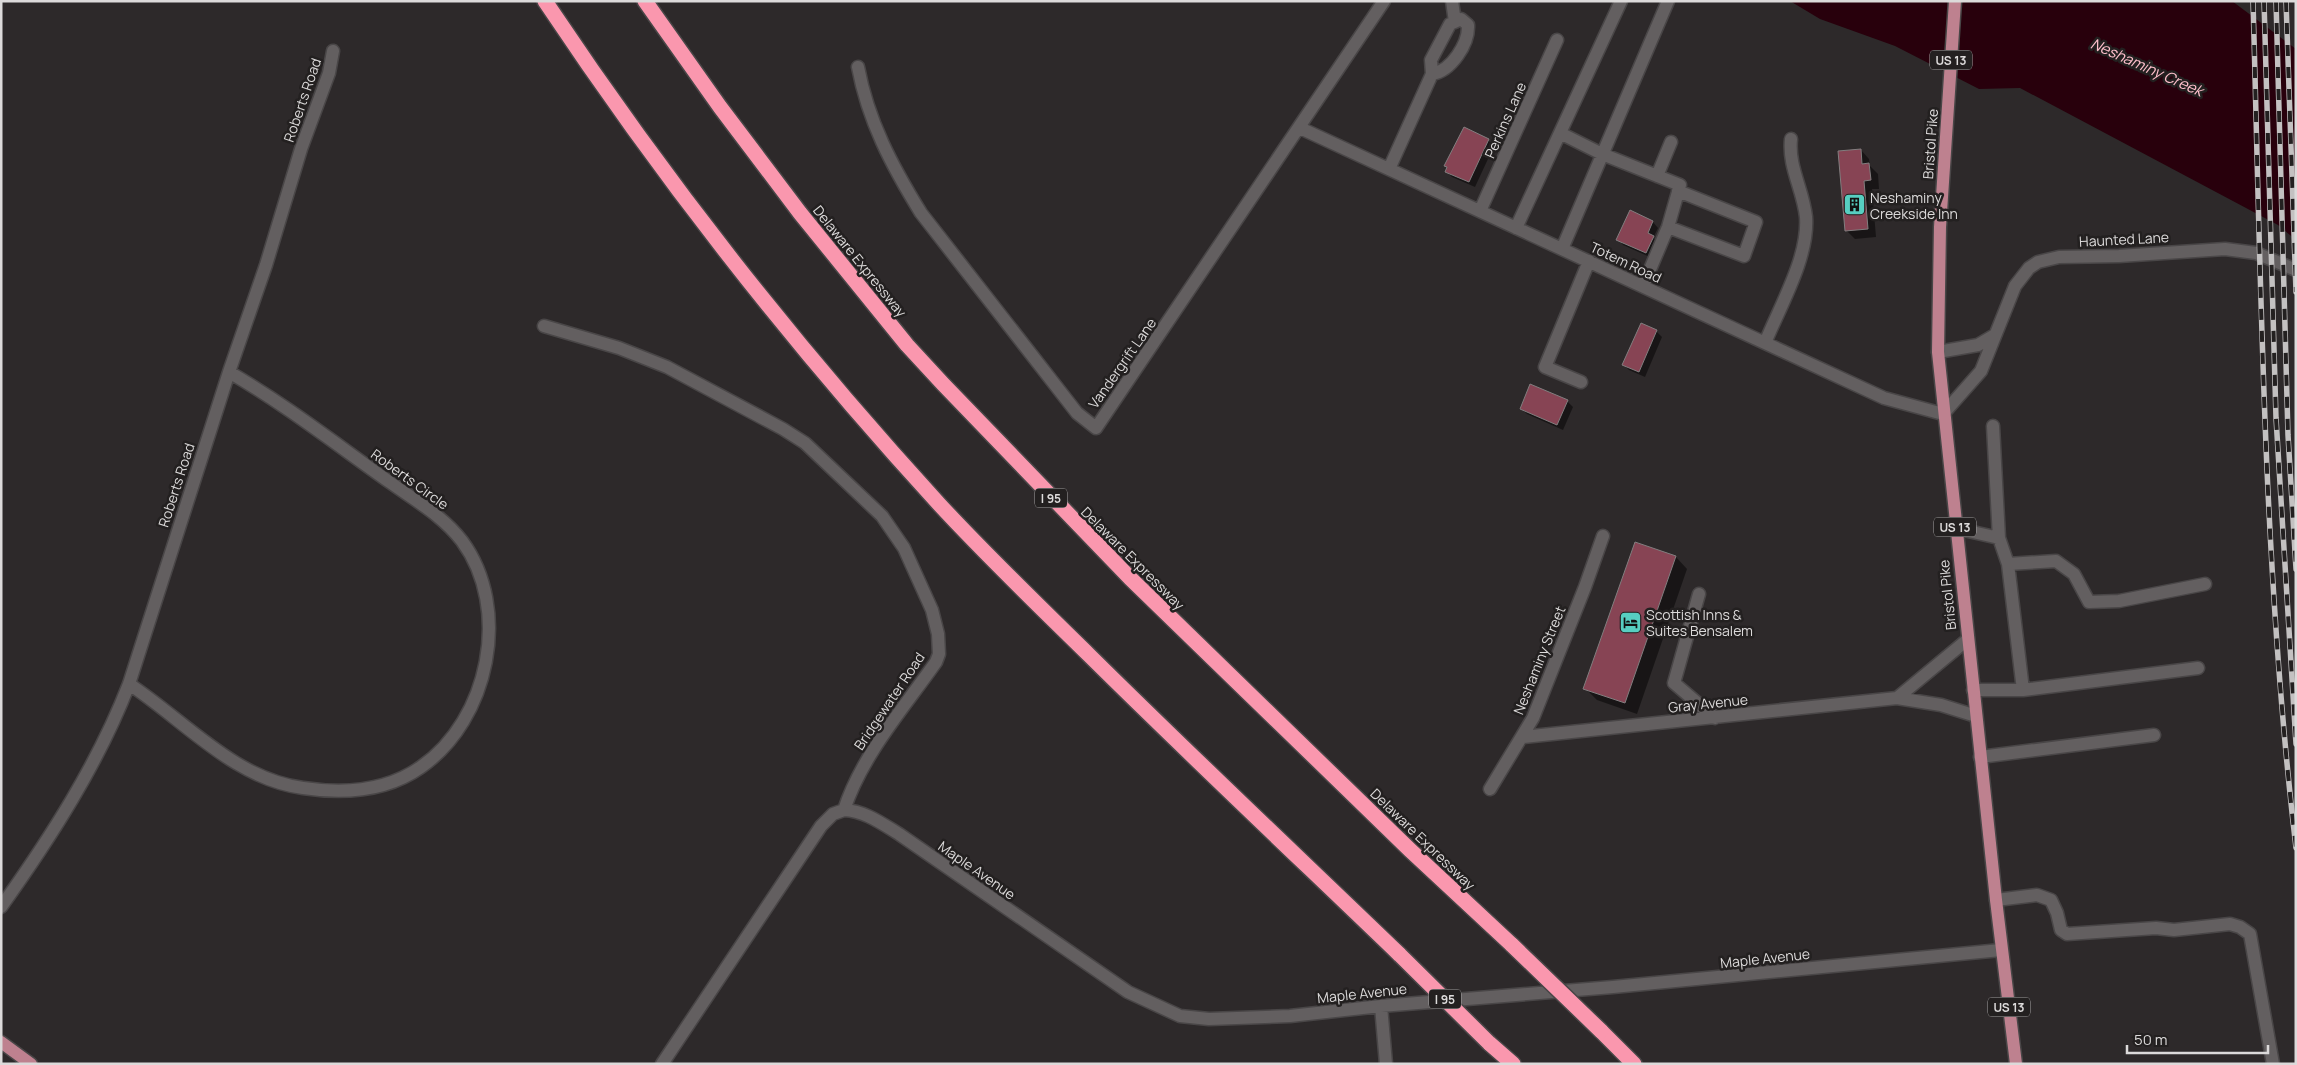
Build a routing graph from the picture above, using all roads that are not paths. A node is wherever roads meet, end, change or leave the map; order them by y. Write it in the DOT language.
graph roads {
  1 [pos="545,1"];
  2 [pos="645,1"];
  3 [pos="1384,1"];
  4 [pos="1452,1"];
  5 [pos="1621,1"];
  6 [pos="1668,1"];
  7 [pos="1955,1"];
  8 [pos="1454,22"];
  9 [pos="1557,40"];
  10 [pos="333,51"];
  11 [pos="858,67"];
  12 [pos="1432,74"];
  13 [pos="1300,128"];
  14 [pos="1560,133"];
  15 [pos="1791,138"];
  16 [pos="1671,142"];
  17 [pos="1602,154"];
  18 [pos="1389,169"];
  19 [pos="1657,176"];
  20 [pos="1678,191"];
  21 [pos="1480,211"];
  22 [pos="1668,227"];
  23 [pos="1516,228"];
  24 [pos="1562,249"];
  25 [pos="1589,262"];
  26 [pos="2296,270"];
  27 [pos="1643,286"];
  28 [pos="544,326"];
  29 [pos="1995,335"];
  30 [pos="1765,343"];
  31 [pos="1938,352"];
  32 [pos="229,372"];
  33 [pos="1581,382"];
  34 [pos="1943,414"];
  35 [pos="1993,426"];
  36 [pos="1955,528"];
  37 [pos="1603,536"];
  38 [pos="1999,538"];
  39 [pos="2008,564"];
  40 [pos="2205,584"];
  41 [pos="1699,594"];
  42 [pos="1968,640"];
  43 [pos="2198,668"];
  44 [pos="129,684"];
  45 [pos="1973,690"];
  46 [pos="2023,690"];
  47 [pos="1897,698"];
  48 [pos="1976,716"];
  49 [pos="1715,718"];
  50 [pos="2154,735"];
  51 [pos="1523,737"];
  52 [pos="1980,757"];
  53 [pos="1490,790"];
  54 [pos="844,810"];
  55 [pos="1996,900"];
  56 [pos="1,907"];
  57 [pos="2001,950"];
  58 [pos="1381,1006"];
  59 [pos="1,1042"];
  60 [pos="29,1063"];
  61 [pos="662,1064"];
  62 [pos="1386,1064"];
  63 [pos="1513,1064"];
  64 [pos="1634,1064"];
  65 [pos="2016,1064"];
  66 [pos="2273,1064"];
  1 -- 63 [label="highway, I 95, bridge"];
  2 -- 64 [label="highway, Delaware Expressway / I 95, bridge"];
  3 -- 13 [label="street, Vandergrift Lane"];
  4 -- 8 [label="street"];
  5 -- 14 [label="street"];
  6 -- 17 [label="street"];
  7 -- 31 [label="main road, Bristol Pike / US 13"];
  8 -- 12 [label="street"];
  8 -- 12 [label="street"];
  9 -- 21 [label="street, Perkins Lane"];
  10 -- 32 [label="street, Roberts Road"];
  11 -- 13 [label="street, Vandergrift Lane"];
  12 -- 18 [label="street"];
  13 -- 18 [label="street, Totem Road"];
  14 -- 17 [label="street"];
  14 -- 23 [label="street"];
  15 -- 30 [label="street"];
  16 -- 19 [label="street"];
  17 -- 19 [label="street"];
  17 -- 24 [label="street"];
  18 -- 21 [label="street, Totem Road"];
  19 -- 20 [label="street"];
  20 -- 22 [label="street"];
  20 -- 22 [label="street"];
  21 -- 23 [label="street, Totem Road"];
  22 -- 27 [label="street"];
  23 -- 24 [label="street, Totem Road"];
  24 -- 25 [label="street, Totem Road"];
  25 -- 27 [label="street, Totem Road"];
  25 -- 33 [label="street"];
  26 -- 29 [label="street, Haunted Lane"];
  27 -- 30 [label="street, Totem Road"];
  28 -- 54 [label="street, Bridgewater Road"];
  29 -- 31 [label="street"];
  29 -- 34 [label="street, Haunted Lane"];
  30 -- 34 [label="street, Totem Road"];
  31 -- 34 [label="main road, Bristol Pike / US 13"];
  32 -- 44 [label="street, Roberts Road"];
  32 -- 44 [label="street, Roberts Circle"];
  34 -- 36 [label="main road, Bristol Pike / US 13"];
  35 -- 38 [label="street"];
  36 -- 38 [label="street"];
  36 -- 42 [label="main road, Bristol Pike / US 13"];
  37 -- 51 [label="street, Neshaminy Street"];
  38 -- 39 [label="street"];
  39 -- 40 [label="street"];
  39 -- 46 [label="street"];
  41 -- 49 [label="street"];
  42 -- 45 [label="main road, Bristol Pike / US 13"];
  42 -- 47 [label="street"];
  43 -- 46 [label="street"];
  44 -- 56 [label="street, Roberts Road"];
  45 -- 46 [label="street"];
  45 -- 48 [label="main road, Bristol Pike / US 13"];
  47 -- 48 [label="street, Gray Avenue"];
  47 -- 49 [label="street, Gray Avenue"];
  48 -- 52 [label="main road, Bristol Pike / US 13"];
  49 -- 51 [label="street, Gray Avenue"];
  50 -- 52 [label="street"];
  51 -- 53 [label="street, Neshaminy Street"];
  52 -- 55 [label="main road, Bristol Pike / US 13"];
  54 -- 58 [label="street, Maple Avenue"];
  54 -- 61 [label="street"];
  55 -- 57 [label="main road, Bristol Pike / US 13"];
  55 -- 66 [label="street"];
  57 -- 58 [label="street, Maple Avenue"];
  57 -- 65 [label="main road, Bristol Pike / US 13"];
  58 -- 62 [label="street"];
  59 -- 60 [label="main road"];
}
